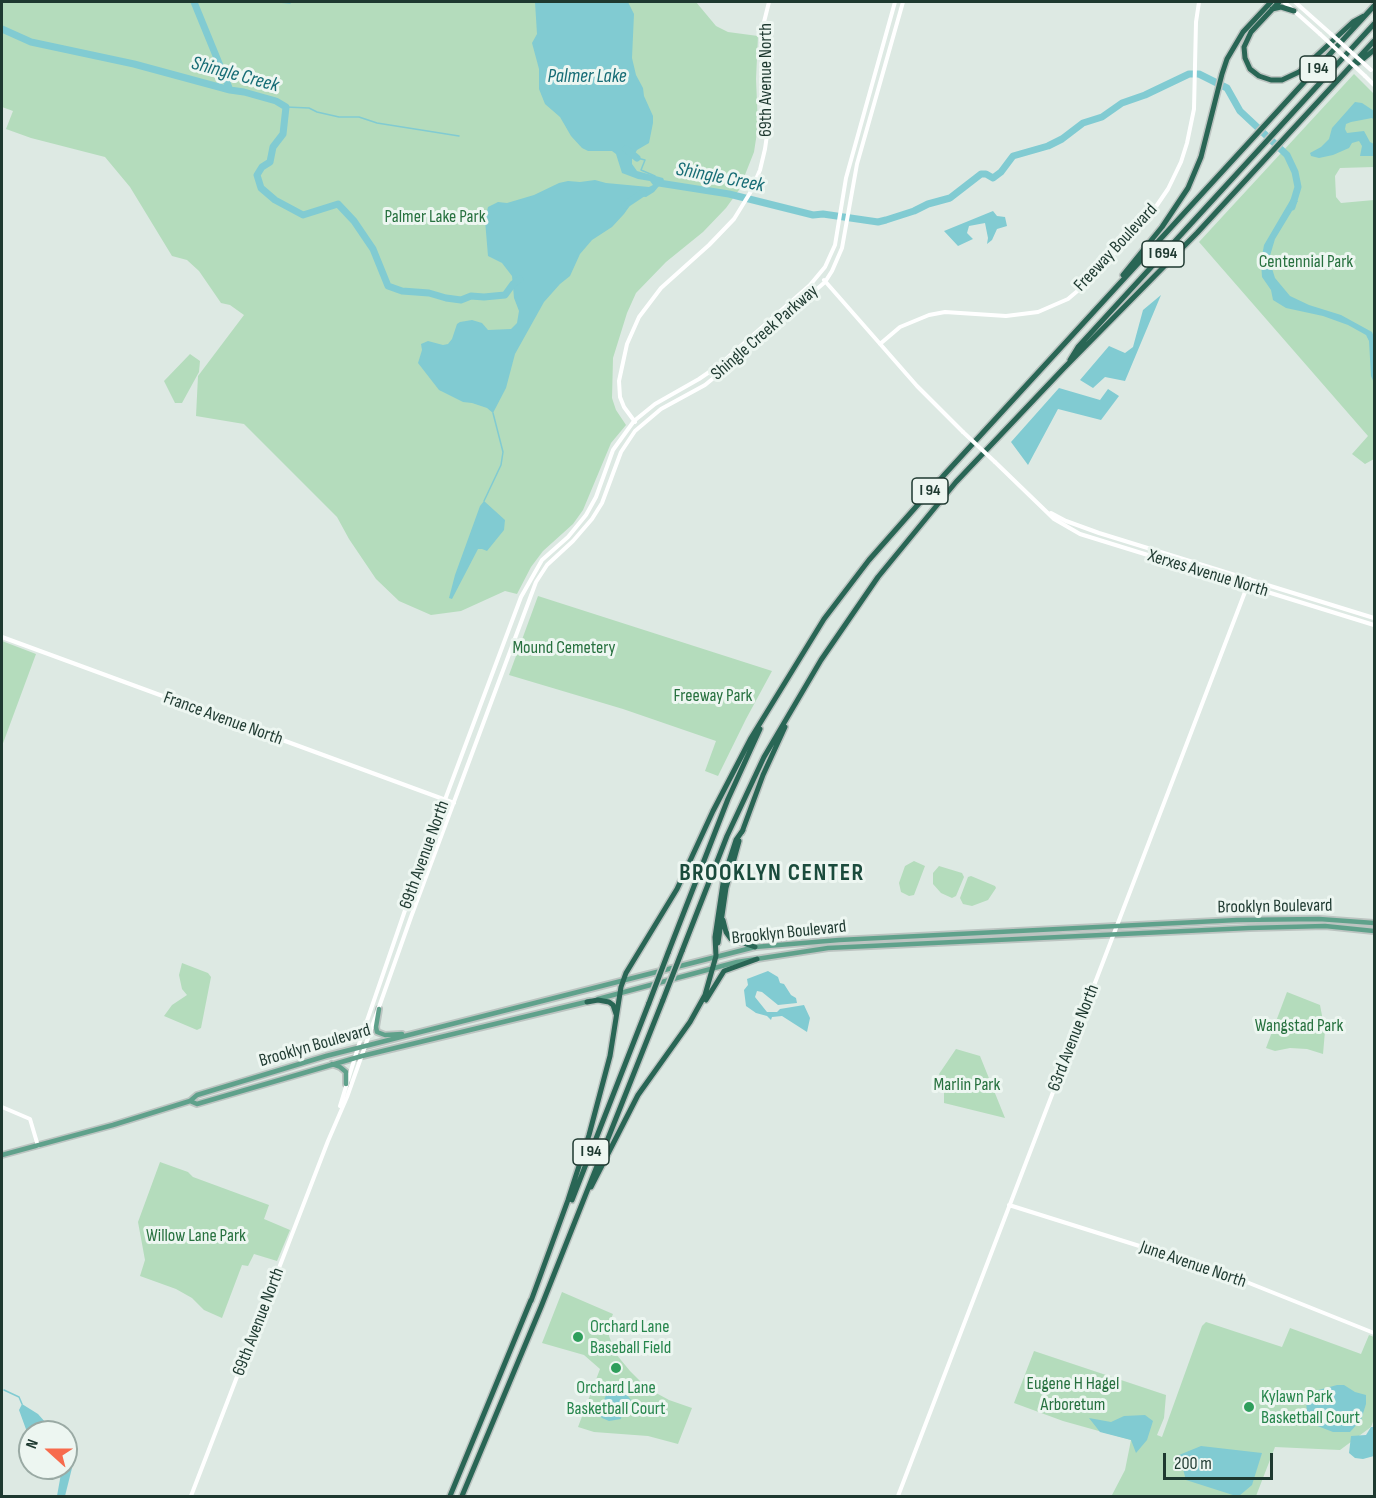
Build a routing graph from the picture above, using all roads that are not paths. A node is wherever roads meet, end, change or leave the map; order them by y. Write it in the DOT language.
graph roads {
  1 [pos="769,2"];
  2 [pos="895,2"];
  3 [pos="903,2"];
  4 [pos="1199,2"];
  5 [pos="1269,2"];
  6 [pos="1279,2"];
  7 [pos="1284,2"];
  8 [pos="1295,2"];
  9 [pos="1372,9"];
  10 [pos="1266,10"];
  11 [pos="1294,11"];
  12 [pos="1374,24"];
  13 [pos="1374,41"];
  14 [pos="1374,50"];
  15 [pos="1351,66"];
  16 [pos="1373,72"];
  17 [pos="1374,85"];
  18 [pos="819,276"];
  19 [pos="825,282"];
  20 [pos="1085,319"];
  21 [pos="880,344"];
  22 [pos="1064,368"];
  23 [pos="634,421"];
  24 [pos="639,426"];
  25 [pos="1048,511"];
  26 [pos="1250,579"];
  27 [pos="1247,586"];
  28 [pos="520,600"];
  29 [pos="527,603"];
  30 [pos="1374,618"];
  31 [pos="1374,625"];
  32 [pos="2,637"];
  33 [pos="789,675"];
  34 [pos="801,693"];
  35 [pos="445,800"];
  36 [pos="454,803"];
  37 [pos="742,830"];
  38 [pos="723,913"];
  39 [pos="1374,923"];
  40 [pos="1117,926"];
  41 [pos="1374,931"];
  42 [pos="1114,934"];
  43 [pos="755,947"];
  44 [pos="716,953"];
  45 [pos="757,959"];
  46 [pos="713,968"];
  47 [pos="622,981"];
  48 [pos="620,994"];
  49 [pos="586,1002"];
  50 [pos="379,1010"];
  51 [pos="617,1018"];
  52 [pos="414,1034"];
  53 [pos="677,1040"];
  54 [pos="365,1046"];
  55 [pos="358,1048"];
  56 [pos="362,1056"];
  57 [pos="356,1058"];
  58 [pos="332,1064"];
  59 [pos="346,1084"];
  60 [pos="190,1101"];
  61 [pos="2,1107"];
  62 [pos="339,1113"];
  63 [pos="38,1146"];
  64 [pos="2,1155"];
  65 [pos="585,1196"];
  66 [pos="1009,1205"];
  67 [pos="531,1301"];
  68 [pos="1374,1334"];
  69 [pos="191,1497"];
  70 [pos="450,1497"];
  71 [pos="462,1497"];
  72 [pos="898,1497"];
  1 -- 23 [label="street, 69th Avenue North"];
  2 -- 18 [label="street, Shingle Creek Parkway"];
  3 -- 19 [label="street, Shingle Creek Parkway"];
  4 -- 21 [label="street, Freeway Boulevard"];
  5 -- 10 [label="highway"];
  6 -- 10 [label="highway"];
  7 -- 11 [label="street"];
  8 -- 16 [label="street, bridge"];
  9 -- 10 [label="highway"];
  9 -- 20 [label="highway, I 94"];
  10 -- 11 [label="highway"];
  10 -- 20 [label="highway"];
  11 -- 17 [label="street, bridge"];
  12 -- 22 [label="highway, I 694"];
  13 -- 15 [label="highway, I 94"];
  14 -- 15 [label="highway"];
  15 -- 22 [label="highway, I 94"];
  18 -- 19 [label="street, Xerxes Avenue North"];
  18 -- 23 [label="street, Shingle Creek Parkway"];
  19 -- 21 [label="street, Xerxes Avenue North"];
  19 -- 24 [label="street, Shingle Creek Parkway"];
  20 -- 33 [label="highway, I 94"];
  21 -- 25 [label="street, Xerxes Avenue North, bridge"];
  22 -- 34 [label="highway, I 94"];
  23 -- 24 [label="street, 69th Avenue North"];
  23 -- 28 [label="street, Shingle Creek Parkway"];
  24 -- 29 [label="street, Shingle Creek Parkway"];
  25 -- 26 [label="street, Xerxes Avenue North"];
  25 -- 27 [label="street, Xerxes Avenue North"];
  26 -- 27 [label="street, 63rd Avenue North"];
  26 -- 30 [label="street, Xerxes Avenue North"];
  27 -- 31 [label="street, Xerxes Avenue North"];
  27 -- 40 [label="street, 63rd Avenue North"];
  28 -- 35 [label="street, 69th Avenue North"];
  29 -- 36 [label="street, 69th Avenue North"];
  32 -- 35 [label="street, France Avenue North"];
  33 -- 47 [label="highway"];
  33 -- 67 [label="highway, I 94, bridge"];
  34 -- 37 [label="highway"];
  34 -- 65 [label="highway, I 94, bridge"];
  35 -- 36 [label="street, France Avenue North"];
  35 -- 55 [label="street, 69th Avenue North"];
  36 -- 50 [label="street, 69th Avenue North"];
  37 -- 38 [label="highway"];
  37 -- 44 [label="highway"];
  38 -- 43 [label="highway"];
  38 -- 44 [label="highway"];
  39 -- 40 [label="main road, Brooklyn Boulevard"];
  40 -- 42 [label="street, 63rd Avenue North"];
  40 -- 43 [label="main road, Brooklyn Boulevard"];
  41 -- 42 [label="main road, Brooklyn Boulevard"];
  42 -- 45 [label="main road, Brooklyn Boulevard"];
  42 -- 66 [label="street, 63rd Avenue North"];
  43 -- 44 [label="main road, Brooklyn Boulevard"];
  44 -- 46 [label="highway"];
  44 -- 47 [label="main road, Brooklyn Boulevard"];
  45 -- 46 [label="main road, Brooklyn Boulevard"];
  45 -- 53 [label="highway"];
  46 -- 48 [label="main road, Brooklyn Boulevard"];
  46 -- 53 [label="highway"];
  47 -- 48 [label="highway"];
  47 -- 52 [label="main road, Brooklyn Boulevard"];
  48 -- 49 [label="main road, Brooklyn Boulevard"];
  48 -- 51 [label="highway"];
  49 -- 51 [label="highway"];
  49 -- 56 [label="main road, Brooklyn Boulevard"];
  50 -- 52 [label="main road"];
  50 -- 54 [label="street, 69th Avenue North"];
  51 -- 67 [label="highway"];
  52 -- 54 [label="main road, Brooklyn Boulevard"];
  53 -- 65 [label="highway"];
  54 -- 55 [label="main road, Brooklyn Boulevard"];
  54 -- 56 [label="street, 69th Avenue North"];
  55 -- 57 [label="street, 69th Avenue North"];
  55 -- 60 [label="main road, Brooklyn Boulevard"];
  56 -- 57 [label="main road, Brooklyn Boulevard"];
  56 -- 62 [label="street, 69th Avenue North"];
  57 -- 58 [label="main road, Brooklyn Boulevard"];
  57 -- 59 [label="street, 69th Avenue North"];
  58 -- 59 [label="main road"];
  58 -- 60 [label="main road, Brooklyn Boulevard"];
  59 -- 62 [label="street, 69th Avenue North"];
  60 -- 63 [label="main road, Brooklyn Boulevard"];
  61 -- 63 [label="street"];
  62 -- 69 [label="street, 69th Avenue North"];
  63 -- 64 [label="main road, Brooklyn Boulevard"];
  65 -- 71 [label="highway, I 94"];
  66 -- 68 [label="street, June Avenue North"];
  66 -- 72 [label="street, 63rd Avenue North"];
  67 -- 70 [label="highway, I 94"];
}
